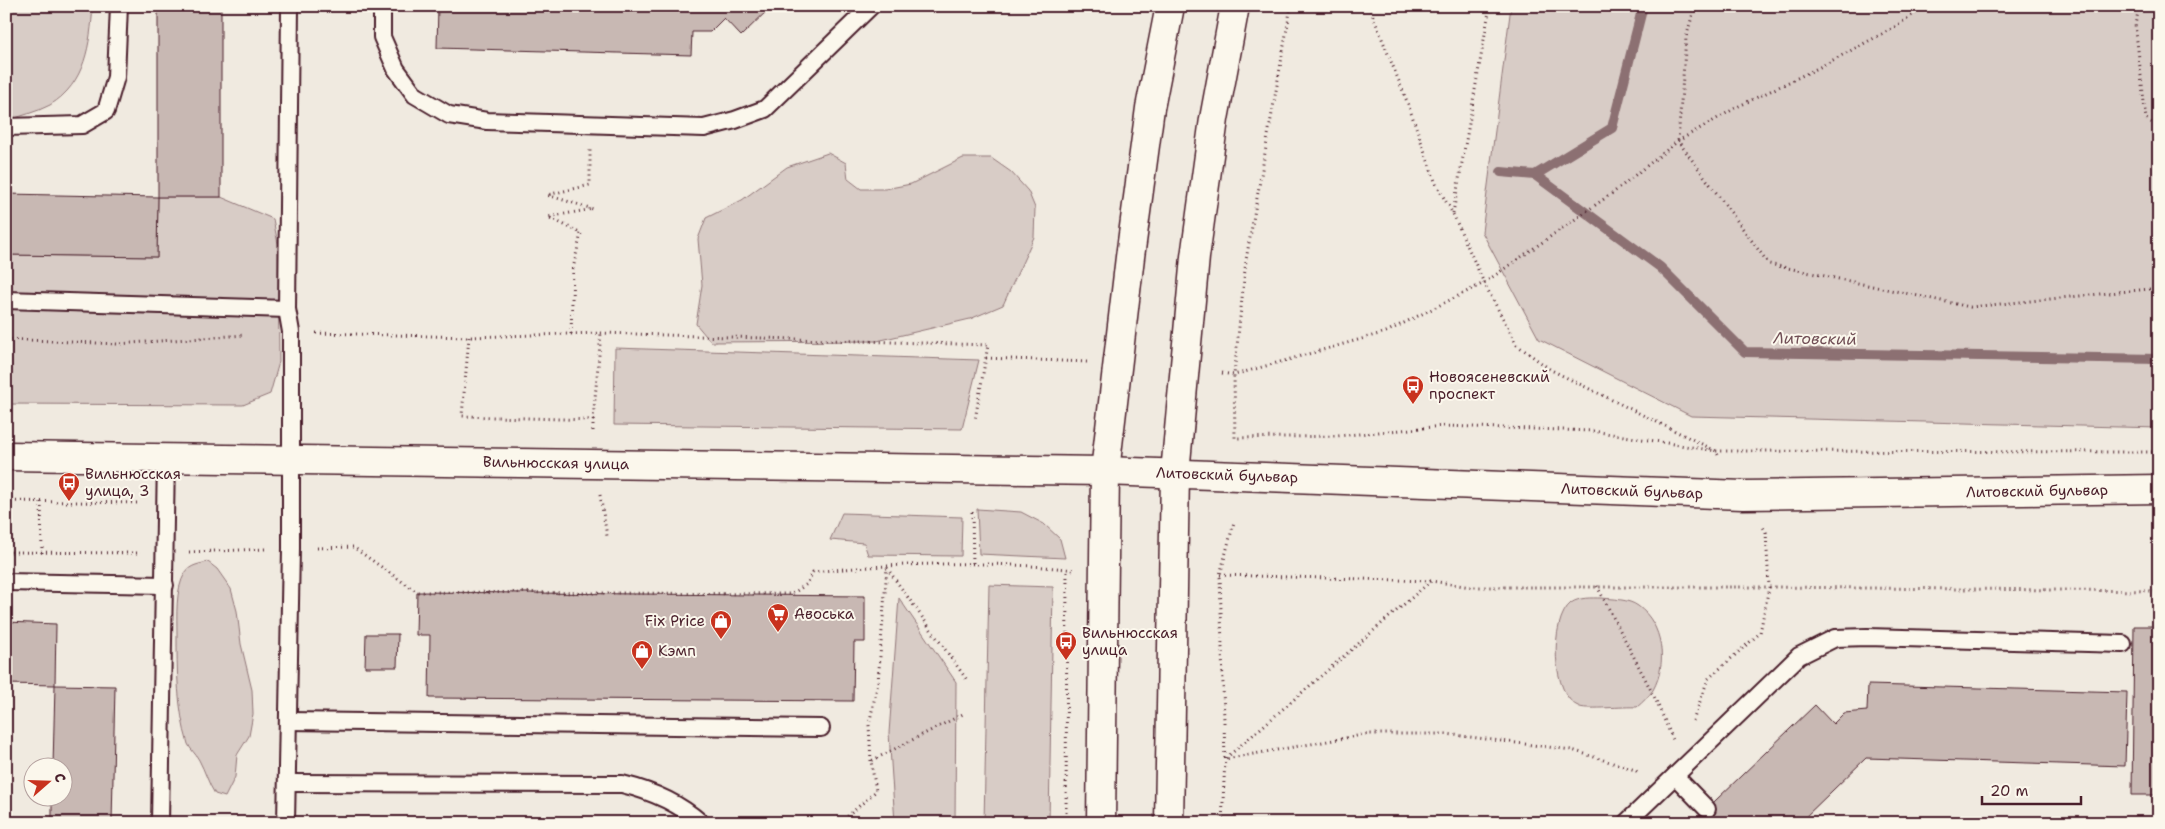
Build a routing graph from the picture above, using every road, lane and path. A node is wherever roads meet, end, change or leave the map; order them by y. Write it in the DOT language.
graph roads {
  1 [pos="119,6"];
  2 [pos="290,6"];
  3 [pos="382,6"];
  4 [pos="871,6"];
  5 [pos="1170,6"];
  6 [pos="1235,6"];
  7 [pos="1292,6"];
  8 [pos="1368,6"];
  9 [pos="1490,6"];
  10 [pos="1695,6"];
  11 [pos="1926,6"];
  12 [pos="2140,6"];
  13 [pos="591,124"];
  14 [pos="6,126"];
  15 [pos="2159,127"];
  16 [pos="1678,141"];
  17 [pos="1453,214"];
  18 [pos="1484,283"];
  19 [pos="2159,288"];
  20 [pos="6,300"];
  21 [pos="287,308"];
  22 [pos="290,332"];
  23 [pos="601,333"];
  24 [pos="571,334"];
  25 [pos="469,337"];
  26 [pos="6,340"];
  27 [pos="986,358"];
  28 [pos="1087,362"];
  29 [pos="1222,373"];
  30 [pos="1234,375"];
  31 [pos="975,420"];
  32 [pos="1716,451"];
  33 [pos="2159,452"];
  34 [pos="6,456"];
  35 [pos="1719,457"];
  36 [pos="166,458"];
  37 [pos="291,460"];
  38 [pos="1105,471"];
  39 [pos="1175,473"];
  40 [pos="2159,489"];
  41 [pos="6,501"];
  42 [pos="41,502"];
  43 [pos="165,504"];
  44 [pos="972,512"];
  45 [pos="1234,522"];
  46 [pos="1763,527"];
  47 [pos="291,548"];
  48 [pos="6,552"];
  49 [pos="42,552"];
  50 [pos="165,553"];
  51 [pos="973,564"];
  52 [pos="887,567"];
  53 [pos="1067,570"];
  54 [pos="1081,571"];
  55 [pos="1220,575"];
  56 [pos="1431,581"];
  57 [pos="6,582"];
  58 [pos="165,586"];
  59 [pos="1597,586"];
  60 [pos="1769,587"];
  61 [pos="2159,591"];
  62 [pos="2123,644"];
  63 [pos="967,680"];
  64 [pos="966,713"];
  65 [pos="288,721"];
  66 [pos="1691,726"];
  67 [pos="821,728"];
  68 [pos="1680,735"];
  69 [pos="1674,740"];
  70 [pos="1226,759"];
  71 [pos="871,761"];
  72 [pos="1675,776"];
  73 [pos="287,783"];
  74 [pos="1661,789"];
  75 [pos="1707,809"];
  76 [pos="160,823"];
  77 [pos="286,823"];
  78 [pos="701,823"];
  79 [pos="840,823"];
  80 [pos="1066,823"];
  81 [pos="1101,823"];
  82 [pos="1169,823"];
  83 [pos="1222,823"];
  84 [pos="1626,823"];
  1 -- 14 [label="lane"];
  2 -- 21 [label="lane"];
  3 -- 13 [label="lane"];
  4 -- 13 [label="lane"];
  5 -- 38 [label="main road"];
  6 -- 39 [label="main road"];
  7 -- 30 [label="path"];
  8 -- 17 [label="path"];
  9 -- 17 [label="path"];
  10 -- 16 [label="path"];
  11 -- 16 [label="path"];
  12 -- 15 [label="path"];
  13 -- 24 [label="path"];
  16 -- 18 [label="path"];
  16 -- 19 [label="path"];
  17 -- 18 [label="path"];
  18 -- 30 [label="path"];
  18 -- 32 [label="path"];
  20 -- 21 [label="lane"];
  21 -- 22 [label="lane"];
  22 -- 25 [label="path"];
  22 -- 26 [label="path"];
  22 -- 37 [label="lane"];
  23 -- 24 [label="path"];
  23 -- 25 [label="path"];
  23 -- 27 [label="path"];
  24 -- 25 [label="path"];
  27 -- 28 [label="path"];
  27 -- 31 [label="path"];
  29 -- 30 [label="path"];
  30 -- 32 [label="path"];
  32 -- 33 [label="path"];
  32 -- 35 [label="path"];
  34 -- 36 [label="main road, Вильнюсская улица"];
  36 -- 37 [label="main road, Вильнюсская улица"];
  36 -- 43 [label="lane"];
  37 -- 38 [label="main road, Вильнюсская улица"];
  37 -- 47 [label="lane"];
  38 -- 39 [label="main road, Литовский бульвар"];
  38 -- 81 [label="main road"];
  39 -- 40 [label="main road, Литовский бульвар"];
  39 -- 82 [label="main road"];
  41 -- 42 [label="path"];
  42 -- 43 [label="path"];
  42 -- 49 [label="path"];
  43 -- 50 [label="lane"];
  44 -- 51 [label="path"];
  45 -- 55 [label="path"];
  46 -- 60 [label="path"];
  47 -- 50 [label="path"];
  47 -- 52 [label="path"];
  47 -- 65 [label="lane"];
  48 -- 49 [label="path"];
  49 -- 50 [label="path"];
  50 -- 58 [label="lane"];
  51 -- 52 [label="path"];
  51 -- 53 [label="path"];
  52 -- 63 [label="path"];
  52 -- 71 [label="path"];
  53 -- 54 [label="path"];
  53 -- 80 [label="path"];
  55 -- 56 [label="path"];
  55 -- 70 [label="path"];
  56 -- 59 [label="path"];
  56 -- 70 [label="path"];
  57 -- 58 [label="lane"];
  58 -- 76 [label="lane"];
  59 -- 60 [label="path"];
  59 -- 69 [label="path"];
  60 -- 61 [label="path"];
  60 -- 66 [label="path"];
  62 -- 72 [label="lane"];
  64 -- 71 [label="path"];
  65 -- 67 [label="lane"];
  65 -- 73 [label="lane"];
  68 -- 69 [label="path"];
  69 -- 72 [label="path"];
  70 -- 74 [label="path"];
  70 -- 83 [label="path"];
  71 -- 79 [label="path"];
  72 -- 74 [label="lane"];
  72 -- 75 [label="lane"];
  73 -- 77 [label="lane"];
  73 -- 78 [label="lane"];
  74 -- 84 [label="lane"];
}
